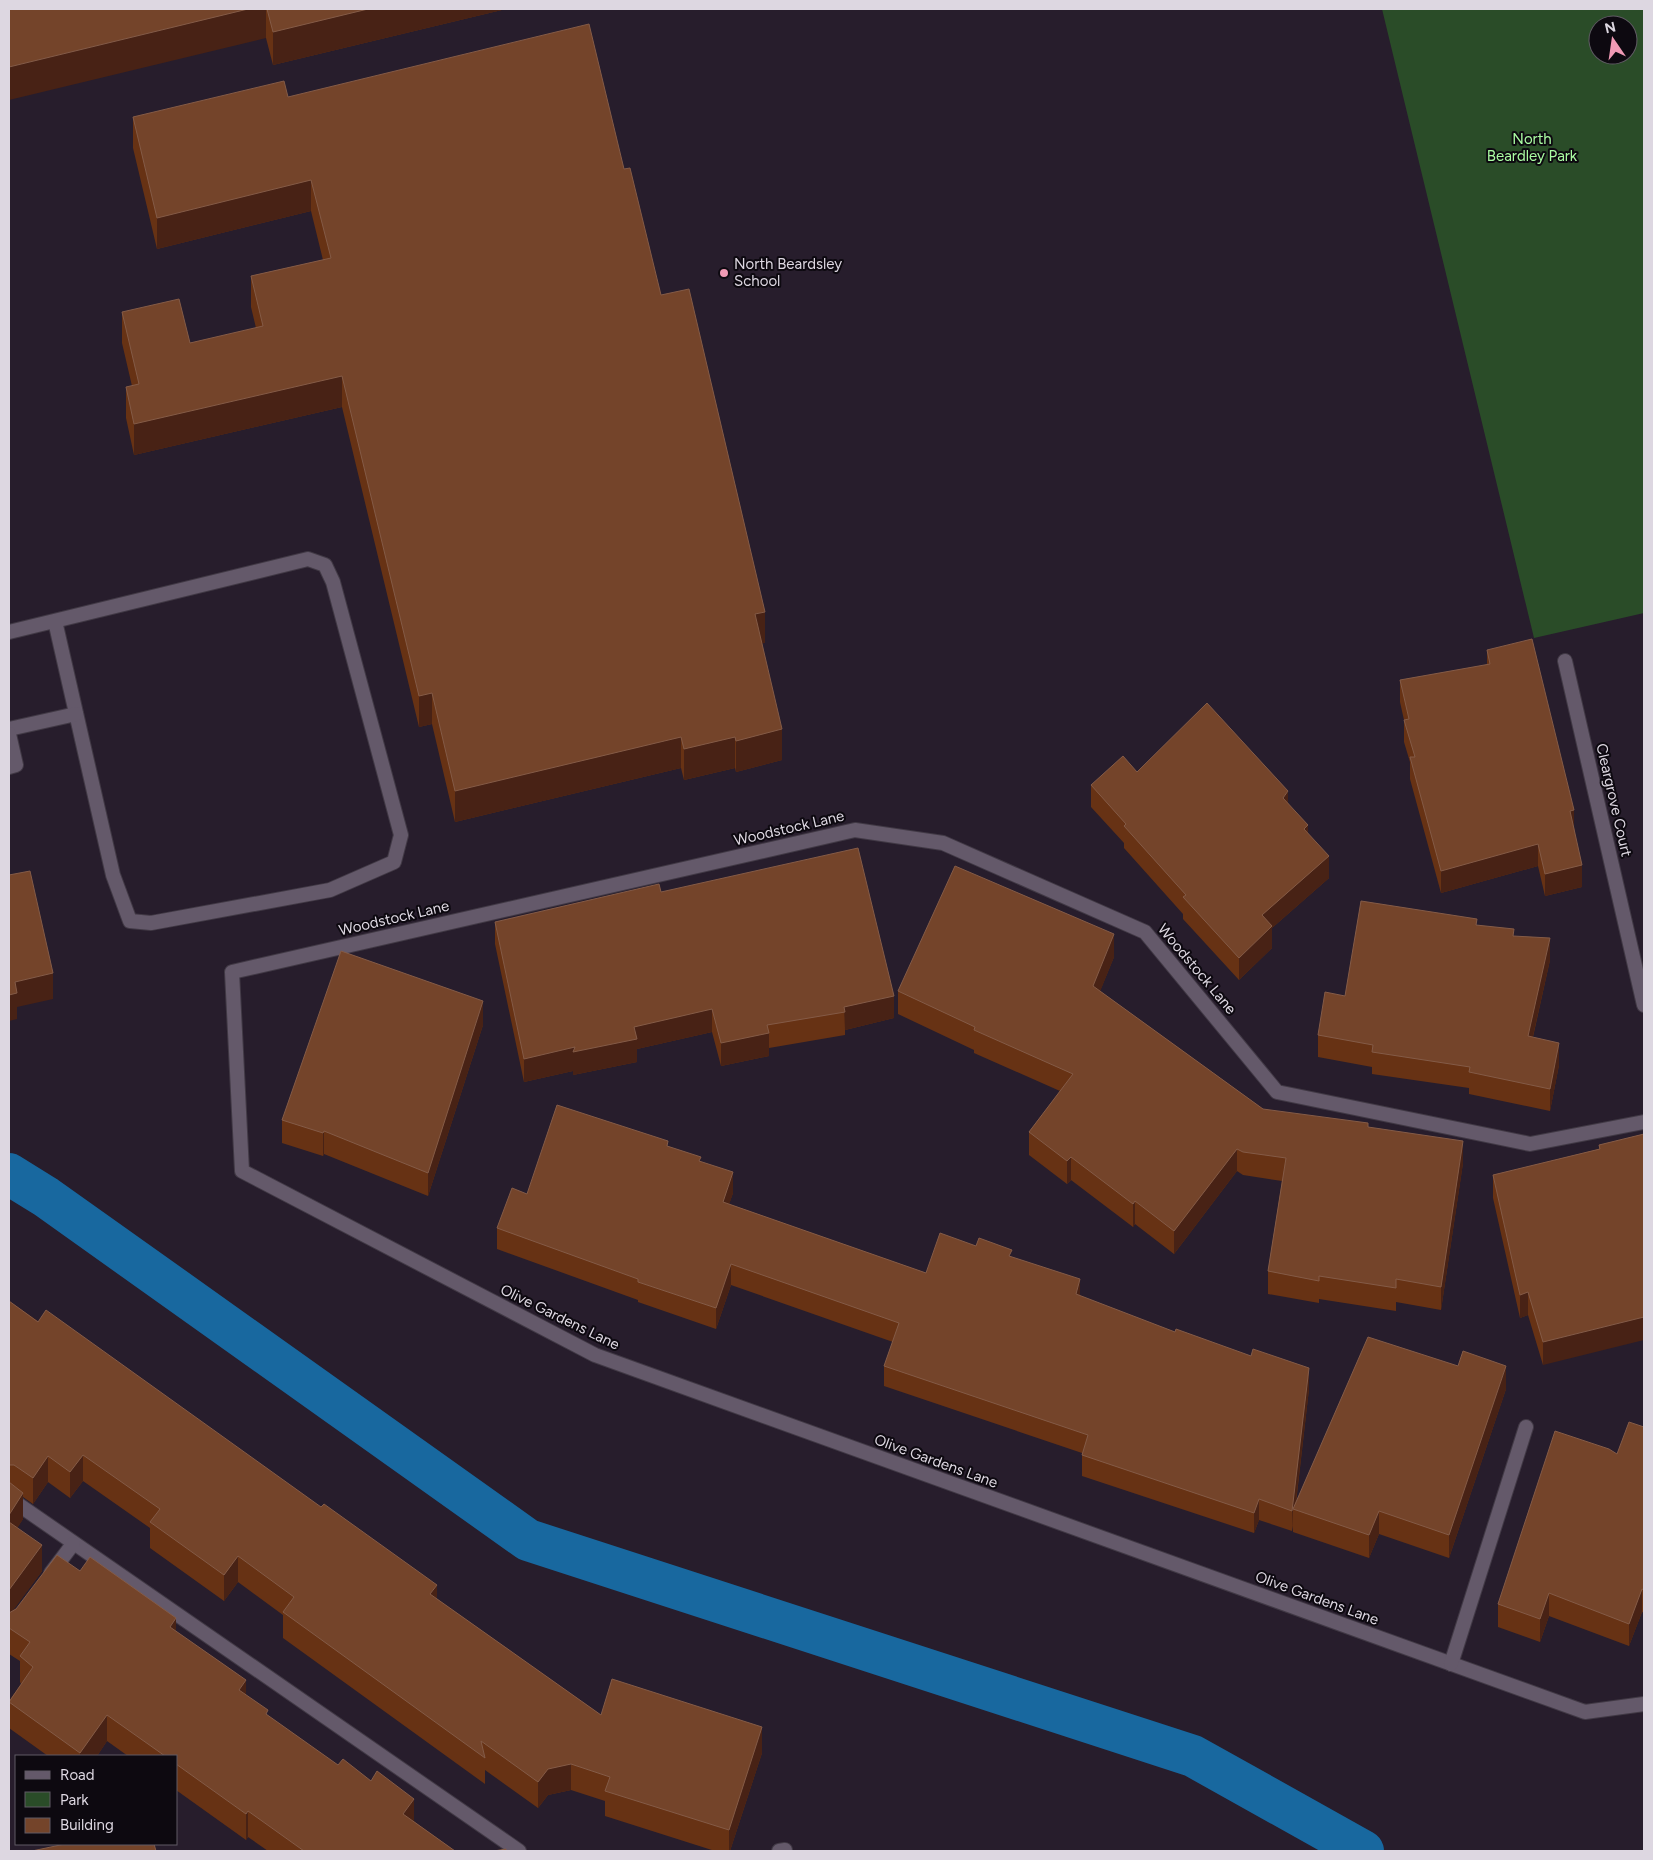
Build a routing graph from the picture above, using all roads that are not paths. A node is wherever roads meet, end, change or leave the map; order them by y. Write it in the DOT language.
graph roads {
  1 [pos="54,621"];
  2 [pos="9,632"];
  3 [pos="1565,661"];
  4 [pos="76,714"];
  5 [pos="9,728"];
  6 [pos="9,734"];
  7 [pos="9,767"];
  8 [pos="1644,1005"];
  9 [pos="1644,1122"];
  10 [pos="242,1171"];
  11 [pos="1526,1427"];
  12 [pos="9,1498"];
  13 [pos="73,1544"];
  14 [pos="44,1583"];
  15 [pos="1451,1664"];
  16 [pos="1644,1704"];
  17 [pos="519,1851"];
  1 -- 2 [label="street"];
  1 -- 4 [label="street"];
  1 -- 4 [label="street"];
  3 -- 8 [label="street, Cleargrove Court"];
  4 -- 5 [label="street"];
  6 -- 7 [label="street"];
  9 -- 10 [label="street, Woodstock Lane"];
  10 -- 15 [label="street, Olive Gardens Lane"];
  11 -- 15 [label="street"];
  12 -- 13 [label="street"];
  13 -- 14 [label="street"];
  13 -- 17 [label="street"];
  15 -- 16 [label="street, Olive Gardens Lane"];
}
